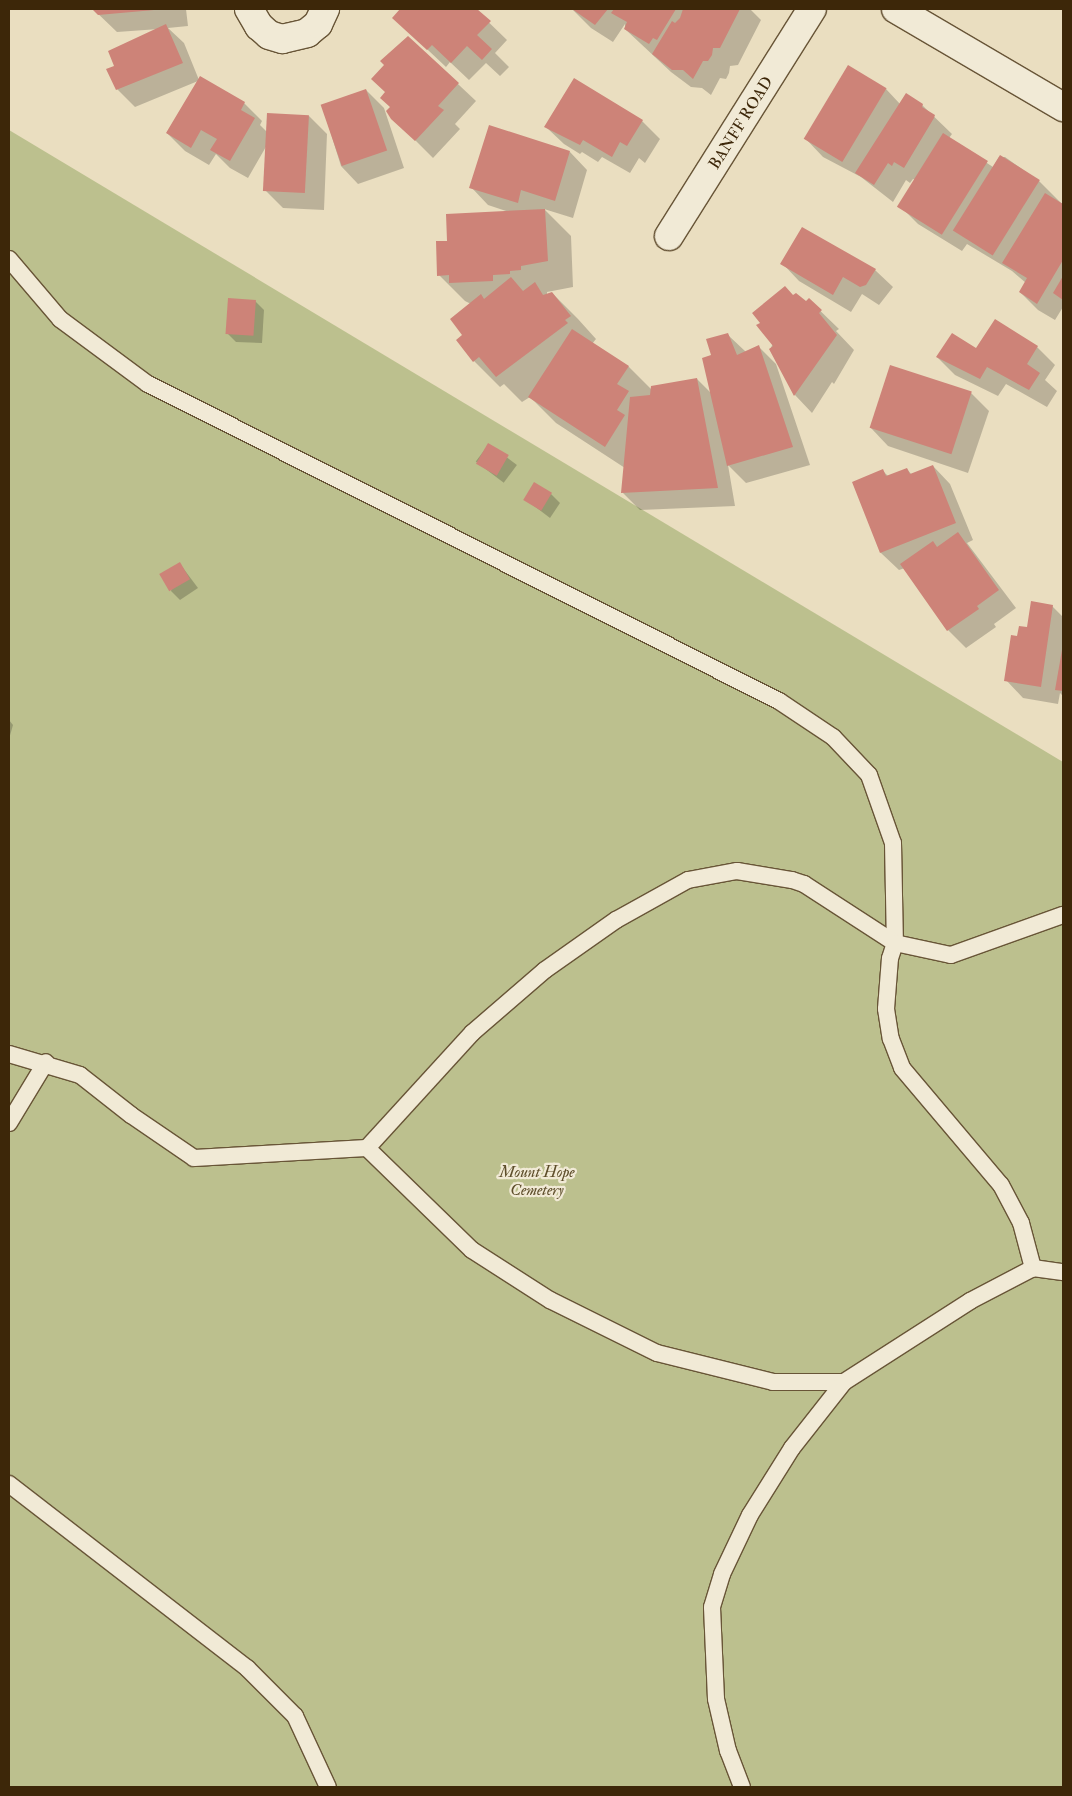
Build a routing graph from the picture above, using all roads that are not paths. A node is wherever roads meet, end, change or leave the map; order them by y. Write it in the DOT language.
graph roads {
  1 [pos="249,9"];
  2 [pos="325,9"];
  3 [pos="812,9"];
  4 [pos="896,9"];
  5 [pos="1063,107"];
  6 [pos="669,236"];
  7 [pos="9,259"];
  8 [pos="1063,915"];
  9 [pos="895,943"];
  10 [pos="9,1054"];
  11 [pos="46,1062"];
  12 [pos="9,1123"];
  13 [pos="367,1148"];
  14 [pos="1033,1268"];
  15 [pos="1063,1272"];
  16 [pos="844,1382"];
  17 [pos="9,1484"];
  18 [pos="328,1787"];
  19 [pos="742,1787"];
  1 -- 2 [label="street"];
  3 -- 6 [label="street, BANFF ROAD"];
  4 -- 5 [label="street"];
  7 -- 9 [label="lane"];
  8 -- 9 [label="lane"];
  9 -- 13 [label="lane"];
  9 -- 14 [label="lane"];
  10 -- 11 [label="lane"];
  11 -- 12 [label="lane"];
  11 -- 13 [label="lane"];
  13 -- 16 [label="lane"];
  14 -- 15 [label="lane"];
  14 -- 16 [label="lane"];
  16 -- 19 [label="lane"];
  17 -- 18 [label="lane"];
}
